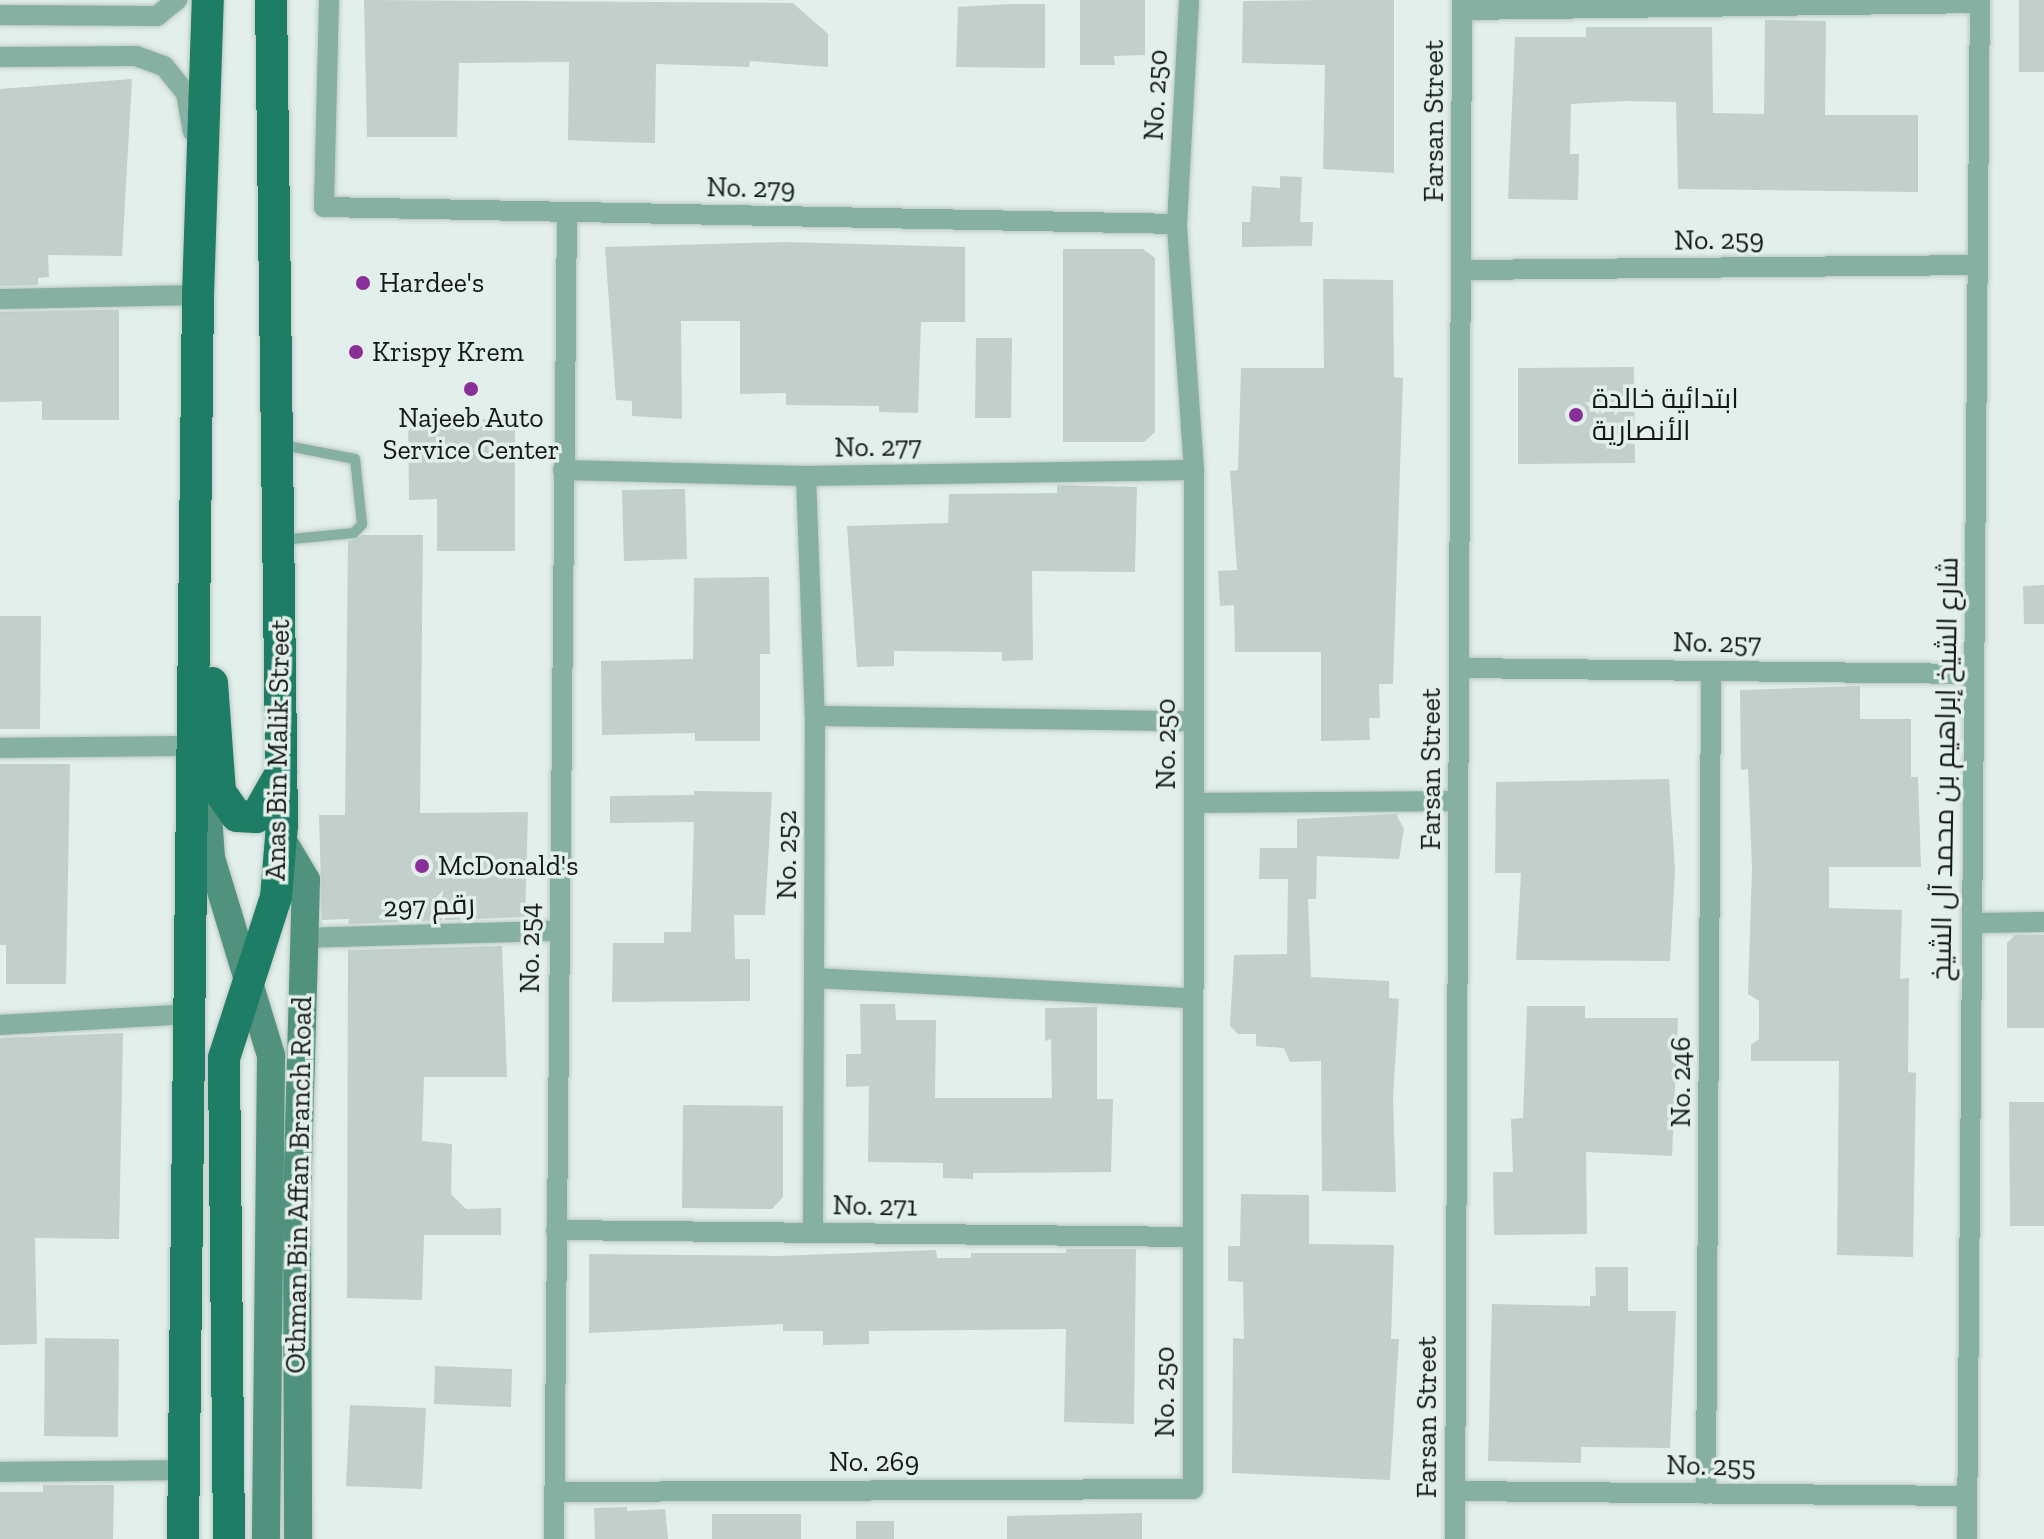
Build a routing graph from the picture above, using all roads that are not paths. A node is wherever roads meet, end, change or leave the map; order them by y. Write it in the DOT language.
graph roads {
  1 [pos="177,0"];
  2 [pos="208,0"];
  3 [pos="271,0"];
  4 [pos="329,0"];
  5 [pos="1189,0"];
  6 [pos="1980,2"];
  7 [pos="1727,3"];
  8 [pos="1462,5"];
  9 [pos="0,15"];
  10 [pos="0,57"];
  11 [pos="202,181"];
  12 [pos="567,213"];
  13 [pos="1177,224"];
  14 [pos="1978,265"];
  15 [pos="1461,270"];
  16 [pos="198,295"];
  17 [pos="0,299"];
  18 [pos="280,444"];
  19 [pos="563,470"];
  20 [pos="1194,470"];
  21 [pos="806,476"];
  22 [pos="196,488"];
  23 [pos="280,540"];
  24 [pos="194,617"];
  25 [pos="1459,668"];
  26 [pos="1711,671"];
  27 [pos="1974,674"];
  28 [pos="815,716"];
  29 [pos="1194,721"];
  30 [pos="193,746"];
  31 [pos="0,748"];
  32 [pos="282,771"];
  33 [pos="1458,801"];
  34 [pos="1194,803"];
  35 [pos="281,838"];
  36 [pos="2044,922"];
  37 [pos="1972,923"];
  38 [pos="557,931"];
  39 [pos="302,938"];
  40 [pos="816,978"];
  41 [pos="252,981"];
  42 [pos="1191,998"];
  43 [pos="192,1014"];
  44 [pos="0,1025"];
  45 [pos="556,1230"];
  46 [pos="813,1233"];
  47 [pos="1193,1237"];
  48 [pos="183,1470"];
  49 [pos="0,1472"];
  50 [pos="1193,1489"];
  51 [pos="1455,1491"];
  52 [pos="555,1492"];
  53 [pos="1706,1494"];
  54 [pos="1967,1496"];
  55 [pos="183,1539"];
  56 [pos="229,1539"];
  57 [pos="266,1539"];
  58 [pos="298,1539"];
  59 [pos="554,1539"];
  60 [pos="1455,1539"];
  61 [pos="1967,1539"];
  1 -- 9 [label="street"];
  2 -- 11 [label="main road"];
  3 -- 18 [label="main road, Anas Bin Malik Street"];
  4 -- 12 [label="street, No. 279"];
  5 -- 13 [label="street, No. 250"];
  6 -- 7 [label="street"];
  6 -- 14 [label="street, شارع الشيخ إبراهيم بن محمد آل الشيخ"];
  7 -- 8 [label="street"];
  8 -- 15 [label="street, Farsan Street"];
  10 -- 11 [label="street"];
  11 -- 16 [label="main road"];
  12 -- 13 [label="street, No. 279"];
  12 -- 19 [label="street, No. 254"];
  13 -- 20 [label="street, No. 250"];
  14 -- 15 [label="street, No. 259"];
  14 -- 27 [label="street, شارع الشيخ إبراهيم بن محمد آل الشيخ"];
  15 -- 25 [label="street, Farsan Street"];
  16 -- 17 [label="street"];
  16 -- 22 [label="main road"];
  18 -- 23 [label="main road, Anas Bin Malik Street"];
  18 -- 23 [label="lane"];
  19 -- 21 [label="street, No. 277"];
  19 -- 38 [label="street, No. 254"];
  20 -- 21 [label="street, No. 277"];
  20 -- 29 [label="street, No. 250"];
  21 -- 28 [label="street, No. 252"];
  22 -- 24 [label="main road"];
  22 -- 32 [label="main road"];
  23 -- 32 [label="main road, Anas Bin Malik Street"];
  24 -- 30 [label="main road"];
  24 -- 41 [label="main road"];
  25 -- 26 [label="street, No. 257"];
  25 -- 33 [label="street, Farsan Street"];
  26 -- 27 [label="street, No. 257"];
  26 -- 53 [label="street, No. 246"];
  27 -- 37 [label="street, شارع الشيخ إبراهيم بن محمد آل الشيخ"];
  28 -- 29 [label="street"];
  28 -- 40 [label="street, No. 252"];
  29 -- 34 [label="street, No. 250"];
  30 -- 31 [label="street"];
  30 -- 43 [label="main road"];
  32 -- 35 [label="main road, Anas Bin Malik Street"];
  33 -- 34 [label="street"];
  33 -- 51 [label="street, Farsan Street"];
  34 -- 42 [label="street, No. 250"];
  35 -- 39 [label="main road, Othman Bin Affan Branch Road"];
  35 -- 41 [label="main road, Anas Bin Malik Street"];
  36 -- 37 [label="street"];
  37 -- 54 [label="street, شارع الشيخ إبراهيم بن محمد آل الشيخ"];
  38 -- 39 [label="street, رقم 297"];
  38 -- 45 [label="street, No. 254"];
  39 -- 58 [label="main road, Othman Bin Affan Branch Road"];
  40 -- 42 [label="street"];
  40 -- 46 [label="street, No. 252"];
  41 -- 56 [label="main road, Anas Bin Malik Street"];
  41 -- 57 [label="main road"];
  42 -- 47 [label="street, No. 250"];
  43 -- 44 [label="street"];
  43 -- 48 [label="main road"];
  45 -- 46 [label="street, No. 271"];
  45 -- 52 [label="street, No. 254"];
  46 -- 47 [label="street, No. 271"];
  47 -- 50 [label="street, No. 250"];
  48 -- 49 [label="street"];
  48 -- 55 [label="main road"];
  50 -- 52 [label="street, No. 269"];
  51 -- 53 [label="street, No. 255"];
  51 -- 60 [label="street, Farsan Street"];
  52 -- 59 [label="street, No. 254"];
  53 -- 54 [label="street, No. 255"];
  54 -- 61 [label="street, شارع الشيخ إبراهيم بن محمد آل الشيخ"];
}
